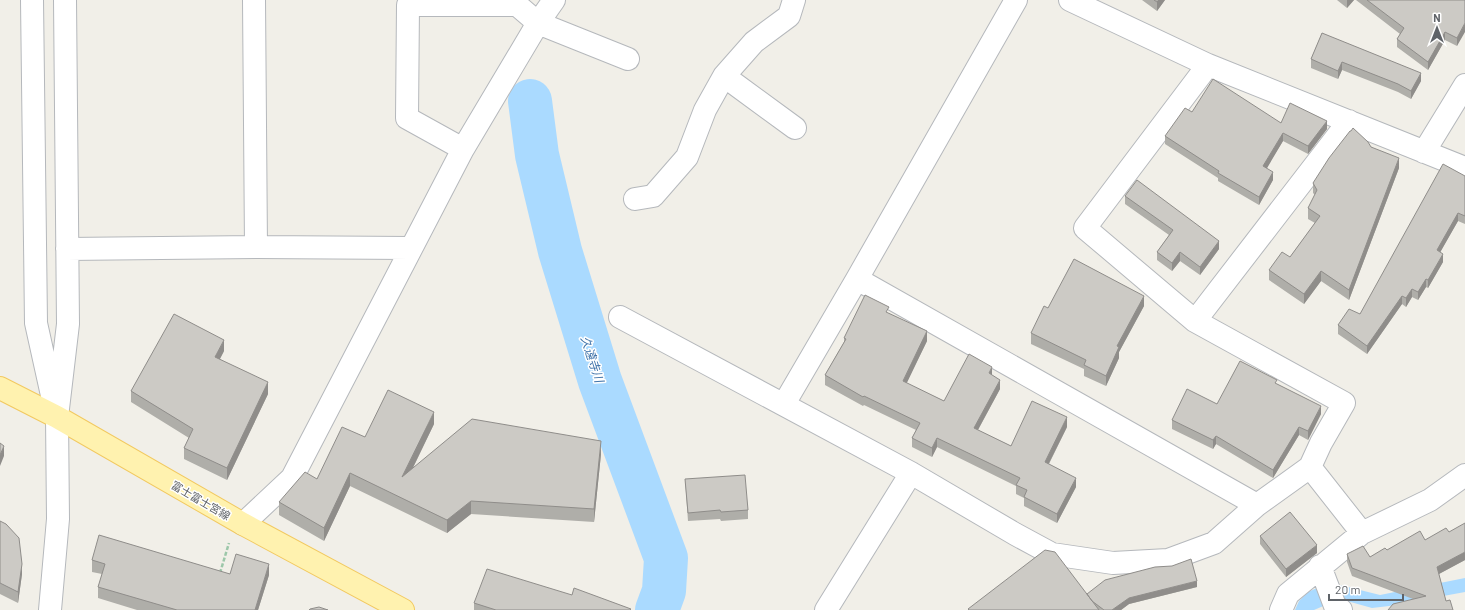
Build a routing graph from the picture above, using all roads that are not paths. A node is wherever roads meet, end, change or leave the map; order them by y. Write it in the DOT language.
graph roads {
  1 [pos="32,0"];
  2 [pos="65,0"];
  3 [pos="254,0"];
  4 [pos="554,0"];
  5 [pos="794,0"];
  6 [pos="1016,0"];
  7 [pos="1070,0"];
  8 [pos="538,23"];
  9 [pos="628,59"];
  10 [pos="1208,65"];
  11 [pos="724,76"];
  12 [pos="1465,85"];
  13 [pos="1349,121"];
  14 [pos="795,128"];
  15 [pos="463,149"];
  16 [pos="1424,152"];
  17 [pos="1465,168"];
  18 [pos="635,199"];
  19 [pos="256,247"];
  20 [pos="410,248"];
  21 [pos="67,249"];
  22 [pos="857,279"];
  23 [pos="620,317"];
  24 [pos="1195,320"];
  25 [pos="0,388"];
  26 [pos="784,404"];
  27 [pos="57,417"];
  28 [pos="1310,467"];
  29 [pos="911,473"];
  30 [pos="1465,475"];
  31 [pos="1257,505"];
  32 [pos="244,524"];
  33 [pos="1362,533"];
  34 [pos="1322,572"];
  35 [pos="1338,608"];
  36 [pos="50,610"];
  37 [pos="403,610"];
  38 [pos="826,610"];
  39 [pos="1281,610"];
  1 -- 27 [label="street"];
  2 -- 21 [label="street"];
  3 -- 19 [label="street"];
  4 -- 8 [label="street"];
  5 -- 11 [label="street"];
  6 -- 22 [label="street"];
  7 -- 10 [label="street"];
  8 -- 9 [label="street"];
  8 -- 15 [label="street"];
  8 -- 15 [label="street"];
  10 -- 13 [label="street"];
  10 -- 24 [label="street"];
  11 -- 14 [label="street"];
  11 -- 18 [label="street"];
  12 -- 16 [label="street"];
  13 -- 16 [label="street"];
  13 -- 24 [label="street"];
  15 -- 20 [label="street"];
  16 -- 17 [label="street"];
  19 -- 20 [label="street"];
  19 -- 21 [label="street"];
  20 -- 32 [label="street"];
  21 -- 27 [label="street"];
  22 -- 26 [label="street"];
  22 -- 31 [label="street"];
  23 -- 26 [label="street"];
  24 -- 28 [label="street"];
  25 -- 27 [label="main road, 富士富士宮線"];
  26 -- 29 [label="street"];
  27 -- 32 [label="main road, 富士富士宮線"];
  27 -- 36 [label="street"];
  28 -- 31 [label="street"];
  28 -- 33 [label="street"];
  29 -- 31 [label="street"];
  29 -- 38 [label="street"];
  30 -- 33 [label="street"];
  32 -- 37 [label="main road, 富士富士宮線"];
  33 -- 34 [label="street"];
  34 -- 35 [label="street"];
  34 -- 39 [label="street"];
}
